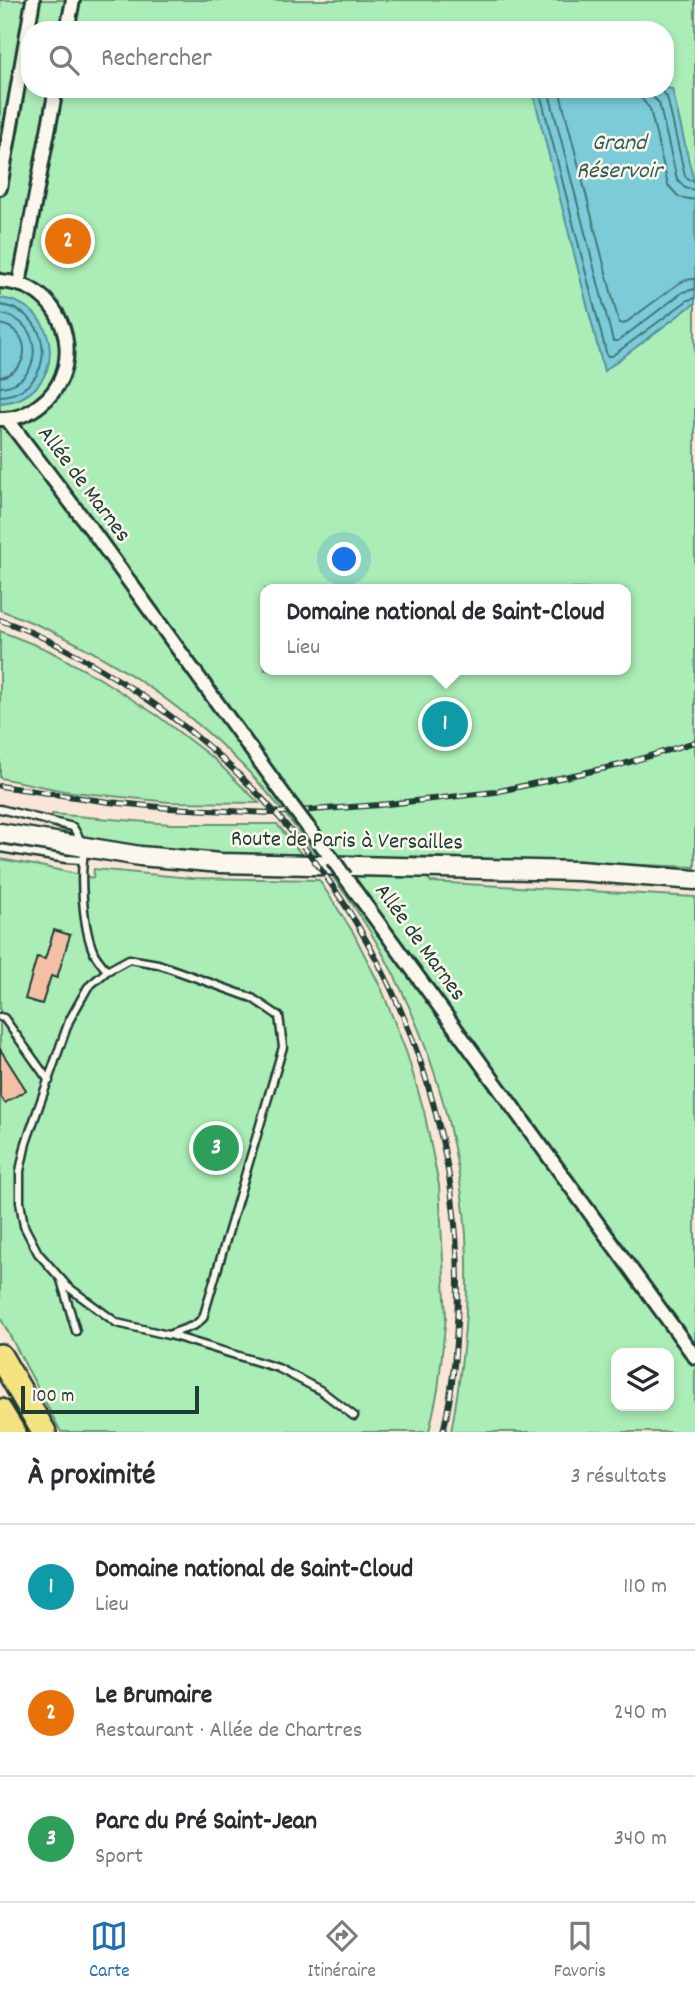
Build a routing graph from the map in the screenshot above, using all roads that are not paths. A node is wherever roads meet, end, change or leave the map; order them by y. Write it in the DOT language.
graph roads {
  1 [pos="33,0"];
  2 [pos="73,0"];
  3 [pos="29,21"];
  4 [pos="70,21"];
  5 [pos="21,68"];
  6 [pos="54,98"];
  7 [pos="0,188"];
  8 [pos="0,281"];
  9 [pos="19,284"];
  10 [pos="4,419"];
  11 [pos="0,809"];
  12 [pos="0,834"];
  13 [pos="0,848"];
  14 [pos="83,854"];
  15 [pos="695,880"];
  16 [pos="107,971"];
  17 [pos="0,1017"];
  18 [pos="50,1081"];
  19 [pos="60,1278"];
  20 [pos="76,1331"];
  21 [pos="168,1335"];
  22 [pos="0,1356"];
  23 [pos="695,1357"];
  24 [pos="0,1411"];
  25 [pos="354,1416"];
  26 [pos="13,1432"];
  27 [pos="44,1432"];
  1 -- 3 [label="street"];
  2 -- 4 [label="street"];
  5 -- 7 [label="street"];
  6 -- 9 [label="street"];
  8 -- 9 [label="street"];
  9 -- 10 [label="street"];
  10 -- 23 [label="street, Allée de Marnes, bridge"];
  11 -- 14 [label="lane"];
  12 -- 14 [label="main road, Route de Paris à Versailles"];
  13 -- 14 [label="lane"];
  14 -- 15 [label="main road, Route de Paris à Versailles"];
  14 -- 16 [label="lane"];
  16 -- 18 [label="lane"];
  16 -- 21 [label="lane"];
  17 -- 18 [label="lane"];
  18 -- 19 [label="lane"];
  19 -- 20 [label="lane"];
  19 -- 21 [label="lane"];
  21 -- 25 [label="lane"];
  22 -- 27 [label="highway"];
  24 -- 26 [label="highway"];
}
